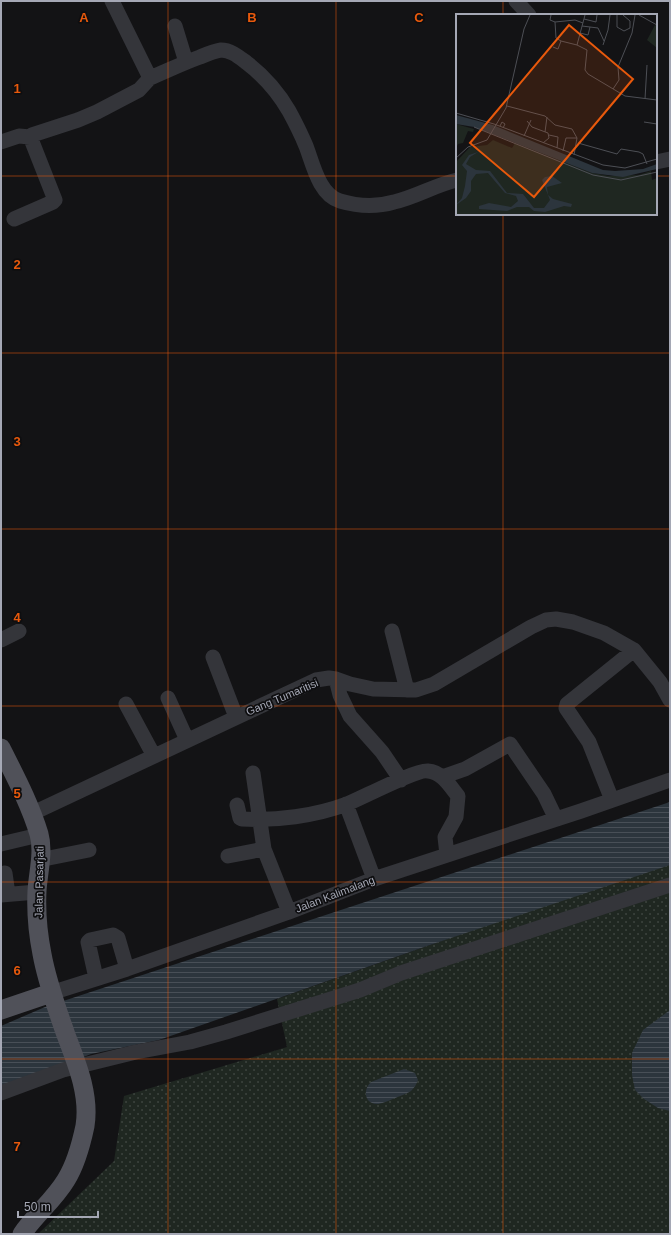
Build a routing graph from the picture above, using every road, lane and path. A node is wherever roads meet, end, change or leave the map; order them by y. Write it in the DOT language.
graph roads {
  1 [pos="112,1"];
  2 [pos="516,1"];
  3 [pos="528,14"];
  4 [pos="175,26"];
  5 [pos="186,62"];
  6 [pos="150,78"];
  7 [pos="30,137"];
  8 [pos="1,142"];
  9 [pos="670,159"];
  10 [pos="657,162"];
  11 [pos="456,180"];
  12 [pos="14,219"];
  13 [pos="19,631"];
  14 [pos="392,631"];
  15 [pos="1,640"];
  16 [pos="634,650"];
  17 [pos="213,657"];
  18 [pos="336,678"];
  19 [pos="665,680"];
  20 [pos="407,690"];
  21 [pos="168,698"];
  22 [pos="670,700"];
  23 [pos="126,704"];
  24 [pos="236,717"];
  25 [pos="187,740"];
  26 [pos="1,748"];
  27 [pos="154,756"];
  28 [pos="253,774"];
  29 [pos="442,777"];
  30 [pos="401,780"];
  31 [pos="670,780"];
  32 [pos="612,800"];
  33 [pos="346,804"];
  34 [pos="237,805"];
  35 [pos="31,814"];
  36 [pos="556,819"];
  37 [pos="259,820"];
  38 [pos="39,835"];
  39 [pos="1,844"];
  40 [pos="264,849"];
  41 [pos="89,850"];
  42 [pos="447,855"];
  43 [pos="228,856"];
  44 [pos="40,860"];
  45 [pos="5,873"];
  46 [pos="374,879"];
  47 [pos="670,885"];
  48 [pos="37,892"];
  49 [pos="5,894"];
  50 [pos="289,912"];
  51 [pos="127,969"];
  52 [pos="96,978"];
  53 [pos="53,996"];
  54 [pos="1,1010"];
  55 [pos="76,1064"];
  56 [pos="1,1093"];
  57 [pos="22,1234"];
  1 -- 6 [label="street"];
  2 -- 3 [label="street"];
  4 -- 5 [label="street"];
  5 -- 6 [label="street"];
  5 -- 11 [label="street"];
  6 -- 7 [label="street"];
  7 -- 8 [label="street"];
  7 -- 12 [label="street"];
  9 -- 10 [label="street"];
  13 -- 15 [label="street"];
  14 -- 20 [label="street"];
  16 -- 19 [label="street, Gang Tumaritisi"];
  16 -- 20 [label="street, Gang Tumaritisi"];
  16 -- 32 [label="street"];
  17 -- 24 [label="street"];
  18 -- 20 [label="street, Gang Tumaritisi"];
  18 -- 24 [label="street, Gang Tumaritisi"];
  18 -- 30 [label="street"];
  19 -- 22 [label="street, Gang Tumaritisi"];
  21 -- 25 [label="street"];
  23 -- 27 [label="street"];
  24 -- 25 [label="street, Gang Tumaritisi"];
  25 -- 27 [label="street, Gang Tumaritisi"];
  26 -- 35 [label="main road, Jalan Pasarjati"];
  27 -- 35 [label="street, Gang Tumaritisi"];
  28 -- 37 [label="street"];
  29 -- 30 [label="street"];
  29 -- 36 [label="street"];
  29 -- 42 [label="street"];
  30 -- 33 [label="street"];
  31 -- 32 [label="street, Jalan Kalimalang"];
  32 -- 36 [label="street, Jalan Kalimalang"];
  33 -- 37 [label="street"];
  33 -- 46 [label="street"];
  34 -- 37 [label="street"];
  35 -- 38 [label="main road, Jalan Pasarjati"];
  36 -- 42 [label="street, Jalan Kalimalang"];
  37 -- 40 [label="street"];
  38 -- 39 [label="street"];
  38 -- 44 [label="main road, Jalan Pasarjati"];
  40 -- 43 [label="street"];
  40 -- 50 [label="street"];
  41 -- 44 [label="street"];
  42 -- 46 [label="street, Jalan Kalimalang"];
  44 -- 48 [label="main road, Jalan Pasarjati"];
  45 -- 49 [label="street"];
  46 -- 50 [label="street, Jalan Kalimalang"];
  47 -- 55 [label="street"];
  48 -- 49 [label="street"];
  48 -- 53 [label="main road, Jalan Pasarjati"];
  50 -- 51 [label="street, Jalan Kalimalang"];
  51 -- 52 [label="street, Jalan Kalimalang"];
  51 -- 52 [label="street"];
  52 -- 53 [label="street, Jalan Kalimalang"];
  53 -- 54 [label="main road, Jalan Kalimalang"];
  53 -- 55 [label="main road, Jalan Pasarjati"];
  55 -- 56 [label="street"];
  55 -- 57 [label="main road, Jalan Pasarjati"];
}
